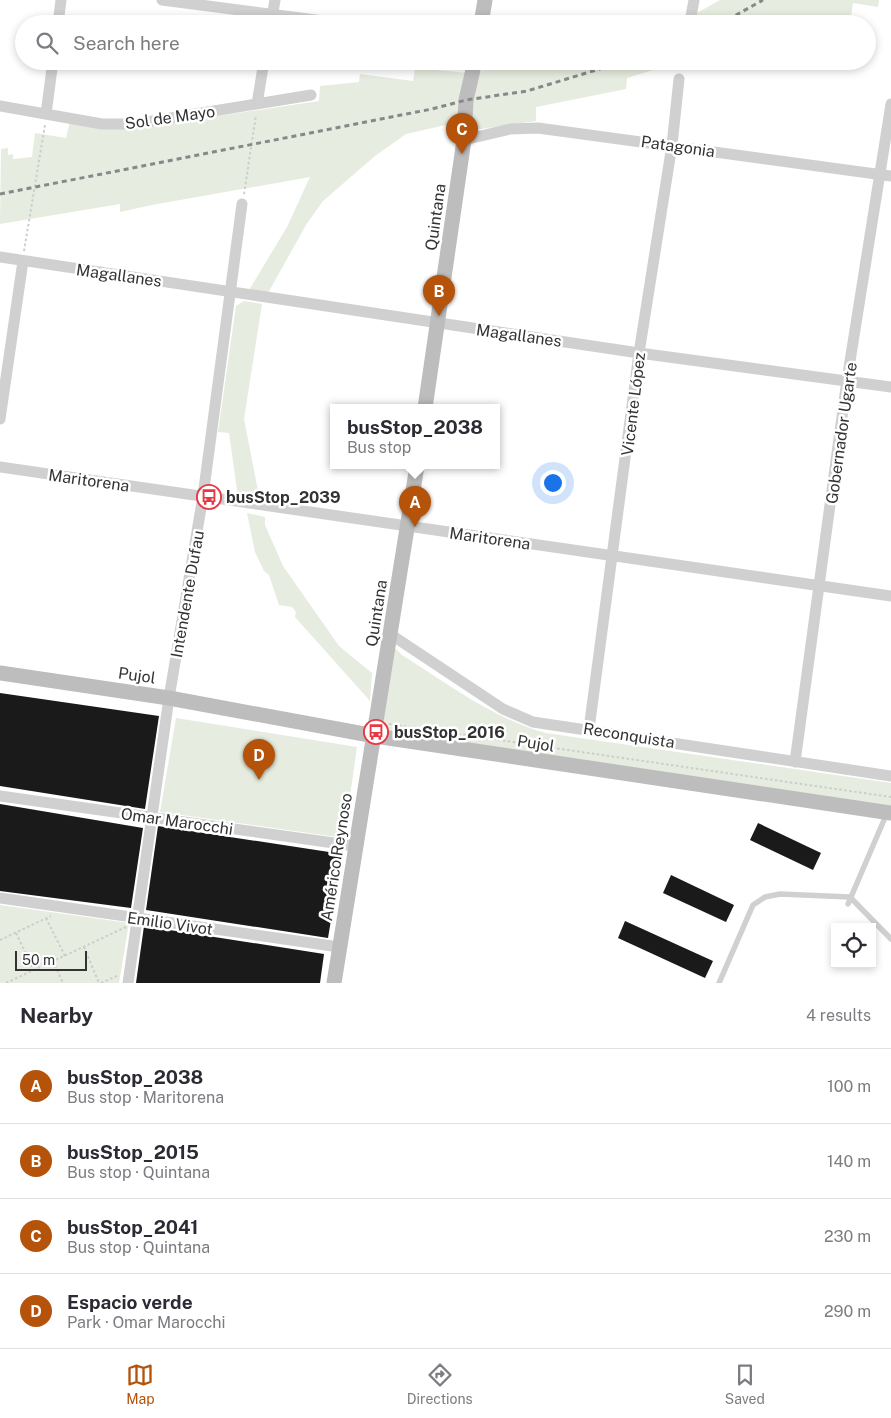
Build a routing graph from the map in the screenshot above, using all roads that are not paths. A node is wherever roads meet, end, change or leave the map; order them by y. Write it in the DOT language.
graph roads {
  1 [pos="61,0"];
  2 [pos="162,0"];
  3 [pos="275,0"];
  4 [pos="485,0"];
  5 [pos="694,0"];
  6 [pos="59,15"];
  7 [pos="249,15"];
  8 [pos="273,15"];
  9 [pos="482,15"];
  10 [pos="691,15"];
  11 [pos="52,70"];
  12 [pos="263,70"];
  13 [pos="472,70"];
  14 [pos="679,79"];
  15 [pos="310,95"];
  16 [pos="257,104"];
  17 [pos="891,104"];
  18 [pos="0,106"];
  19 [pos="46,114"];
  20 [pos="464,140"];
  21 [pos="672,145"];
  22 [pos="886,175"];
  23 [pos="242,204"];
  24 [pos="0,257"];
  25 [pos="22,261"];
  26 [pos="229,292"];
  27 [pos="437,323"];
  28 [pos="639,353"];
  29 [pos="847,380"];
  30 [pos="891,387"];
  31 [pos="426,404"];
  32 [pos="0,419"];
  33 [pos="0,467"];
  34 [pos="417,469"];
  35 [pos="203,496"];
  36 [pos="408,526"];
  37 [pos="614,556"];
  38 [pos="821,586"];
  39 [pos="891,596"];
  40 [pos="390,634"];
  41 [pos="0,672"];
  42 [pos="169,698"];
  43 [pos="376,729"];
  44 [pos="589,729"];
  45 [pos="795,762"];
  46 [pos="891,776"];
  47 [pos="0,796"];
  48 [pos="889,813"];
  49 [pos="152,818"];
  50 [pos="355,846"];
  51 [pos="0,898"];
  52 [pos="849,900"];
  53 [pos="137,918"];
  54 [pos="891,938"];
  55 [pos="339,947"];
  56 [pos="124,978"];
  57 [pos="334,983"];
  58 [pos="719,983"];
  1 -- 6 [label="street"];
  2 -- 7 [label="street"];
  3 -- 8 [label="street"];
  4 -- 9 [label="main road"];
  5 -- 10 [label="street"];
  11 -- 19 [label="street"];
  12 -- 16 [label="street"];
  13 -- 20 [label="main road, Quintana"];
  14 -- 21 [label="street, Vicente López"];
  15 -- 16 [label="street, Sol de Mayo"];
  16 -- 19 [label="street, Sol de Mayo"];
  17 -- 22 [label="street, Gobernador Ugarte"];
  18 -- 19 [label="street, Sol de Mayo"];
  20 -- 21 [label="street, Patagonia"];
  20 -- 27 [label="main road, Quintana"];
  21 -- 22 [label="street, Patagonia"];
  21 -- 28 [label="street, Vicente López"];
  22 -- 29 [label="street, Gobernador Ugarte"];
  23 -- 26 [label="street, Intendente Dufau"];
  24 -- 25 [label="street, Magallanes"];
  25 -- 26 [label="street, Magallanes"];
  25 -- 32 [label="street"];
  26 -- 27 [label="street, Magallanes"];
  26 -- 35 [label="street, Intendente Dufau"];
  27 -- 28 [label="street, Magallanes"];
  27 -- 31 [label="main road, Quintana"];
  28 -- 29 [label="street, Magallanes"];
  28 -- 37 [label="street, Vicente López"];
  29 -- 30 [label="street, Magallanes"];
  29 -- 38 [label="street, Gobernador Ugarte"];
  33 -- 35 [label="street, Maritorena"];
  34 -- 36 [label="main road, Quintana"];
  35 -- 36 [label="street, Maritorena"];
  35 -- 42 [label="street, Intendente Dufau"];
  36 -- 37 [label="street, Maritorena"];
  36 -- 40 [label="main road, Quintana"];
  37 -- 38 [label="street, Maritorena"];
  37 -- 44 [label="street, Vicente López"];
  38 -- 39 [label="street, Maritorena"];
  38 -- 45 [label="street, Gobernador Ugarte"];
  40 -- 43 [label="main road, Quintana"];
  40 -- 44 [label="street, Reconquista"];
  41 -- 42 [label="main road, Pujol"];
  42 -- 43 [label="main road, Pujol"];
  42 -- 49 [label="street, Intendente Dufau"];
  43 -- 48 [label="main road, Pujol"];
  43 -- 50 [label="main road, Américo Reynoso"];
  44 -- 45 [label="street, Reconquista"];
  45 -- 46 [label="street, Reconquista"];
  47 -- 49 [label="street, Omar Marocchi"];
  48 -- 52 [label="lane"];
  49 -- 50 [label="street, Omar Marocchi"];
  49 -- 53 [label="street, Intendente Dufau"];
  50 -- 55 [label="main road, Américo Reynoso"];
  51 -- 53 [label="street, Emilio Vivot"];
  52 -- 54 [label="lane"];
  52 -- 58 [label="lane"];
  53 -- 55 [label="street, Emilio Vivot"];
  53 -- 56 [label="street, Intendente Dufau"];
  55 -- 57 [label="main road, Américo Reynoso"];
}
